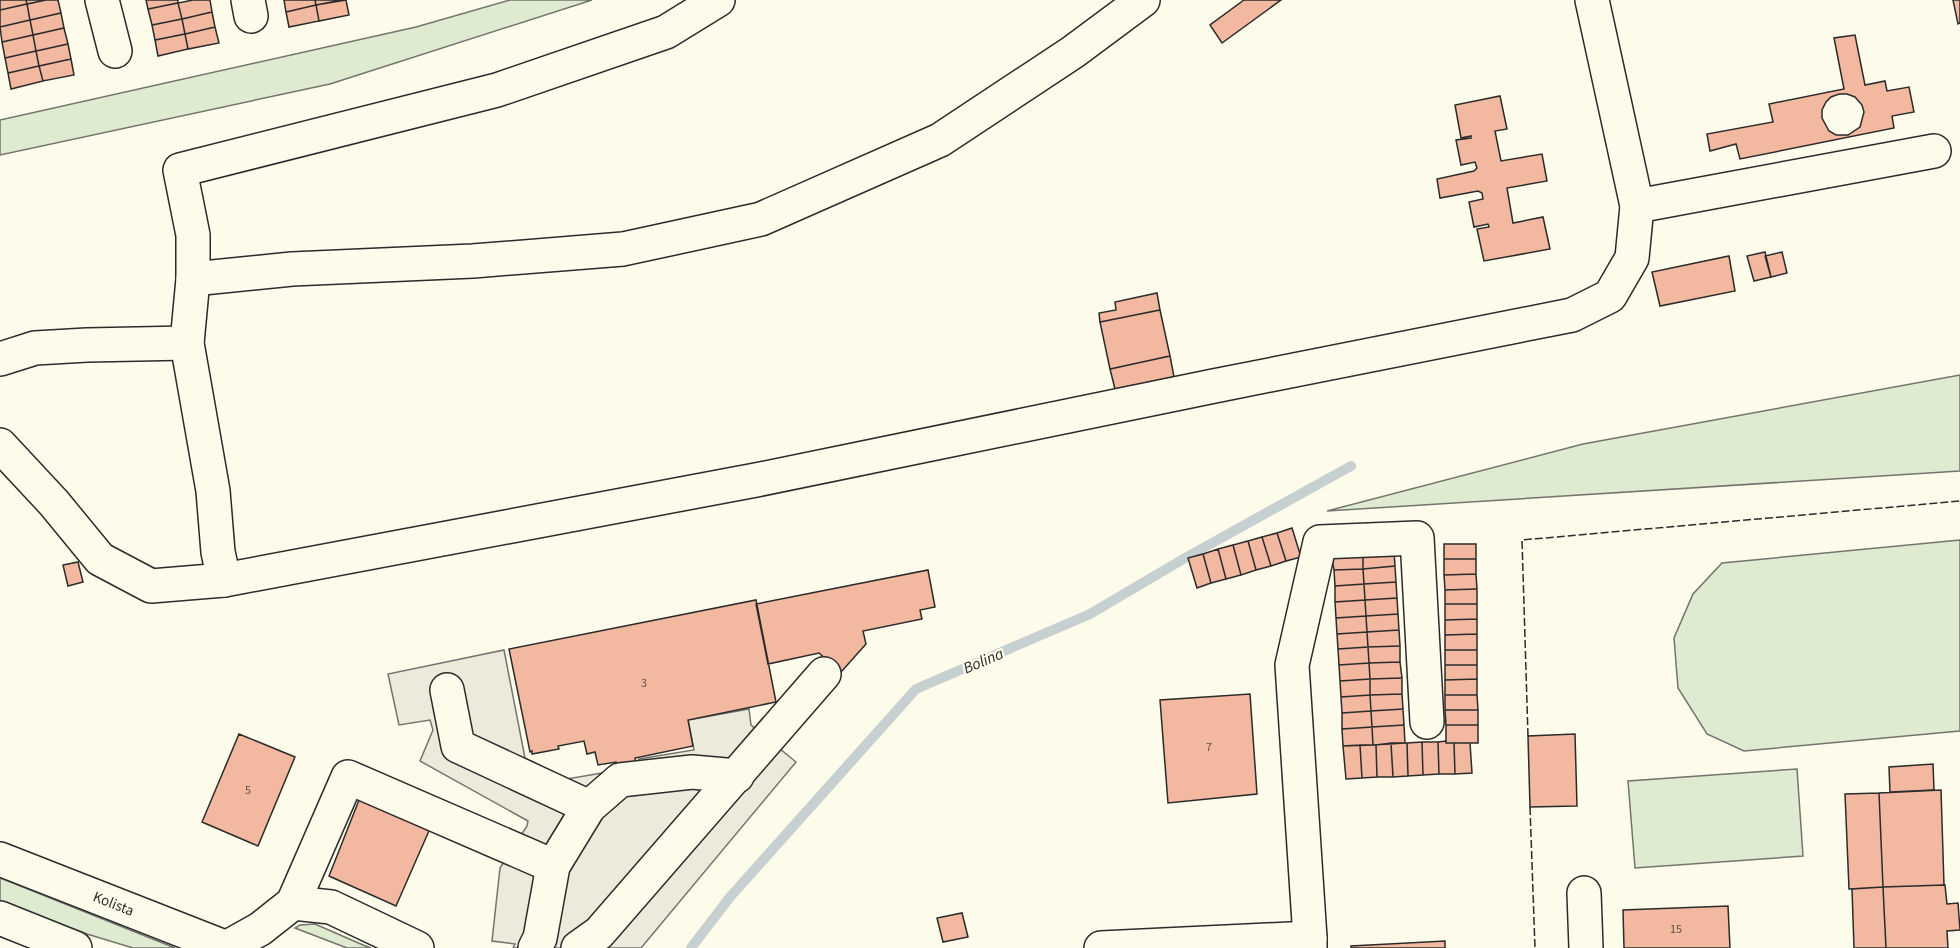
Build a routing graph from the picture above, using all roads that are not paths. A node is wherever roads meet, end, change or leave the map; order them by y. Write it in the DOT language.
graph roads {
  1 [pos="102,0"];
  2 [pos="718,0"];
  3 [pos="1143,0"];
  4 [pos="1592,0"];
  5 [pos="115,51"];
  6 [pos="1934,151"];
  7 [pos="1636,206"];
  8 [pos="193,279"];
  9 [pos="187,343"];
  10 [pos="0,359"];
  11 [pos="0,445"];
  12 [pos="224,580"];
  13 [pos="824,674"];
  14 [pos="447,690"];
  15 [pos="1427,722"];
  16 [pos="736,776"];
  17 [pos="589,807"];
  18 [pos="0,859"];
  19 [pos="553,866"];
  20 [pos="1584,894"];
  21 [pos="293,903"];
  22 [pos="0,918"];
  23 [pos="1310,943"];
  24 [pos="75,948"];
  25 [pos="226,948"];
  26 [pos="417,948"];
  27 [pos="535,948"];
  28 [pos="578,948"];
  29 [pos="1101,948"];
  30 [pos="1586,948"];
  1 -- 5 [label="street"];
  2 -- 8 [label="street"];
  3 -- 8 [label="street"];
  4 -- 7 [label="street"];
  6 -- 7 [label="street"];
  7 -- 12 [label="street"];
  8 -- 9 [label="street"];
  9 -- 10 [label="street"];
  9 -- 12 [label="street"];
  11 -- 12 [label="street"];
  13 -- 16 [label="street"];
  14 -- 17 [label="street"];
  15 -- 23 [label="street"];
  16 -- 17 [label="street"];
  16 -- 28 [label="street"];
  17 -- 19 [label="street"];
  18 -- 25 [label="street, Kolista"];
  19 -- 21 [label="street"];
  19 -- 27 [label="street"];
  20 -- 30 [label="street"];
  21 -- 25 [label="street"];
  21 -- 26 [label="street"];
  22 -- 24 [label="street"];
  23 -- 29 [label="street"];
}
